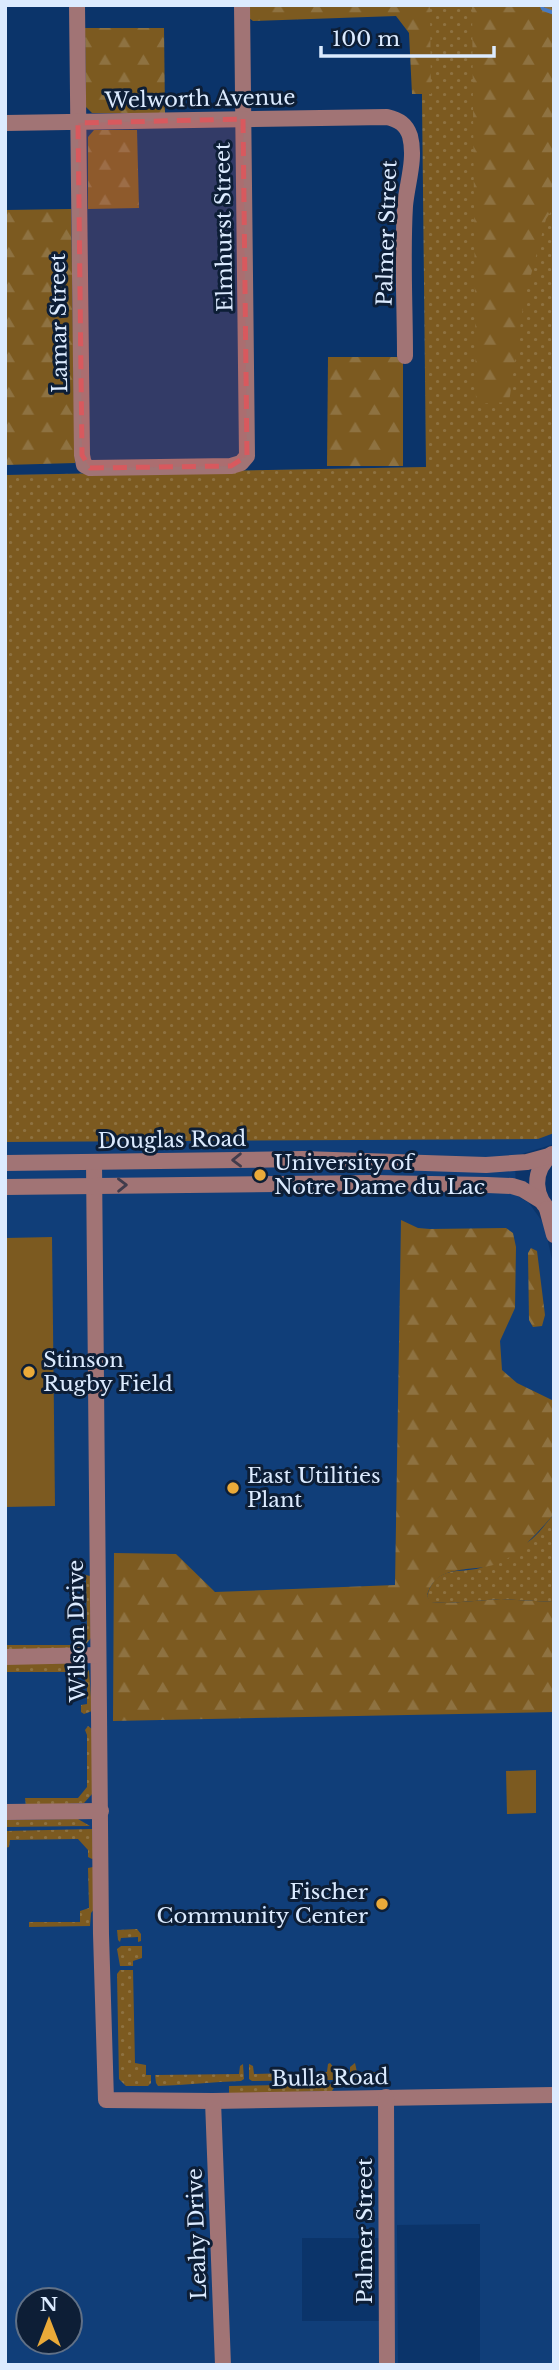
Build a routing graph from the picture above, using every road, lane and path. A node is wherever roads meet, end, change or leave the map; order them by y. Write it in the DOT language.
graph roads {
  1 [pos="77,5"];
  2 [pos="242,5"];
  3 [pos="243,119"];
  4 [pos="395,119"];
  5 [pos="5,123"];
  6 [pos="78,123"];
  7 [pos="405,356"];
  8 [pos="247,449"];
  9 [pos="551,1154"];
  10 [pos="94,1162"];
  11 [pos="5,1163"];
  12 [pos="94,1185"];
  13 [pos="5,1187"];
  14 [pos="547,1208"];
  15 [pos="554,1235"];
  16 [pos="98,1655"];
  17 [pos="5,1657"];
  18 [pos="101,1811"];
  19 [pos="7,1812"];
  20 [pos="554,2095"];
  21 [pos="386,2097"];
  22 [pos="106,2100"];
  23 [pos="213,2101"];
  24 [pos="223,2365"];
  25 [pos="387,2365"];
  1 -- 6 [label="street, Lamar Street"];
  2 -- 3 [label="street, Elmhurst Street"];
  3 -- 4 [label="street, Welworth Avenue"];
  3 -- 6 [label="street, Welworth Avenue"];
  3 -- 8 [label="street, Elmhurst Street"];
  4 -- 7 [label="street, Palmer Street"];
  5 -- 6 [label="street, Welworth Avenue"];
  6 -- 8 [label="street, Lamar Street"];
  9 -- 10 [label="street, Douglas Road, one-way"];
  9 -- 14 [label="street"];
  10 -- 11 [label="street, Douglas Road"];
  10 -- 12 [label="street, Wilson Drive"];
  12 -- 13 [label="street, Douglas Road"];
  12 -- 14 [label="street, Douglas Road, one-way"];
  12 -- 16 [label="street, Wilson Drive"];
  14 -- 15 [label="street"];
  16 -- 17 [label="street"];
  16 -- 18 [label="street, Wilson Drive"];
  18 -- 19 [label="street"];
  18 -- 22 [label="street, Wilson Drive"];
  20 -- 21 [label="street, Bulla Road"];
  21 -- 23 [label="street, Bulla Road"];
  21 -- 25 [label="street, Palmer Street"];
  22 -- 23 [label="street, Bulla Road"];
  23 -- 24 [label="street, Leahy Drive"];
}
